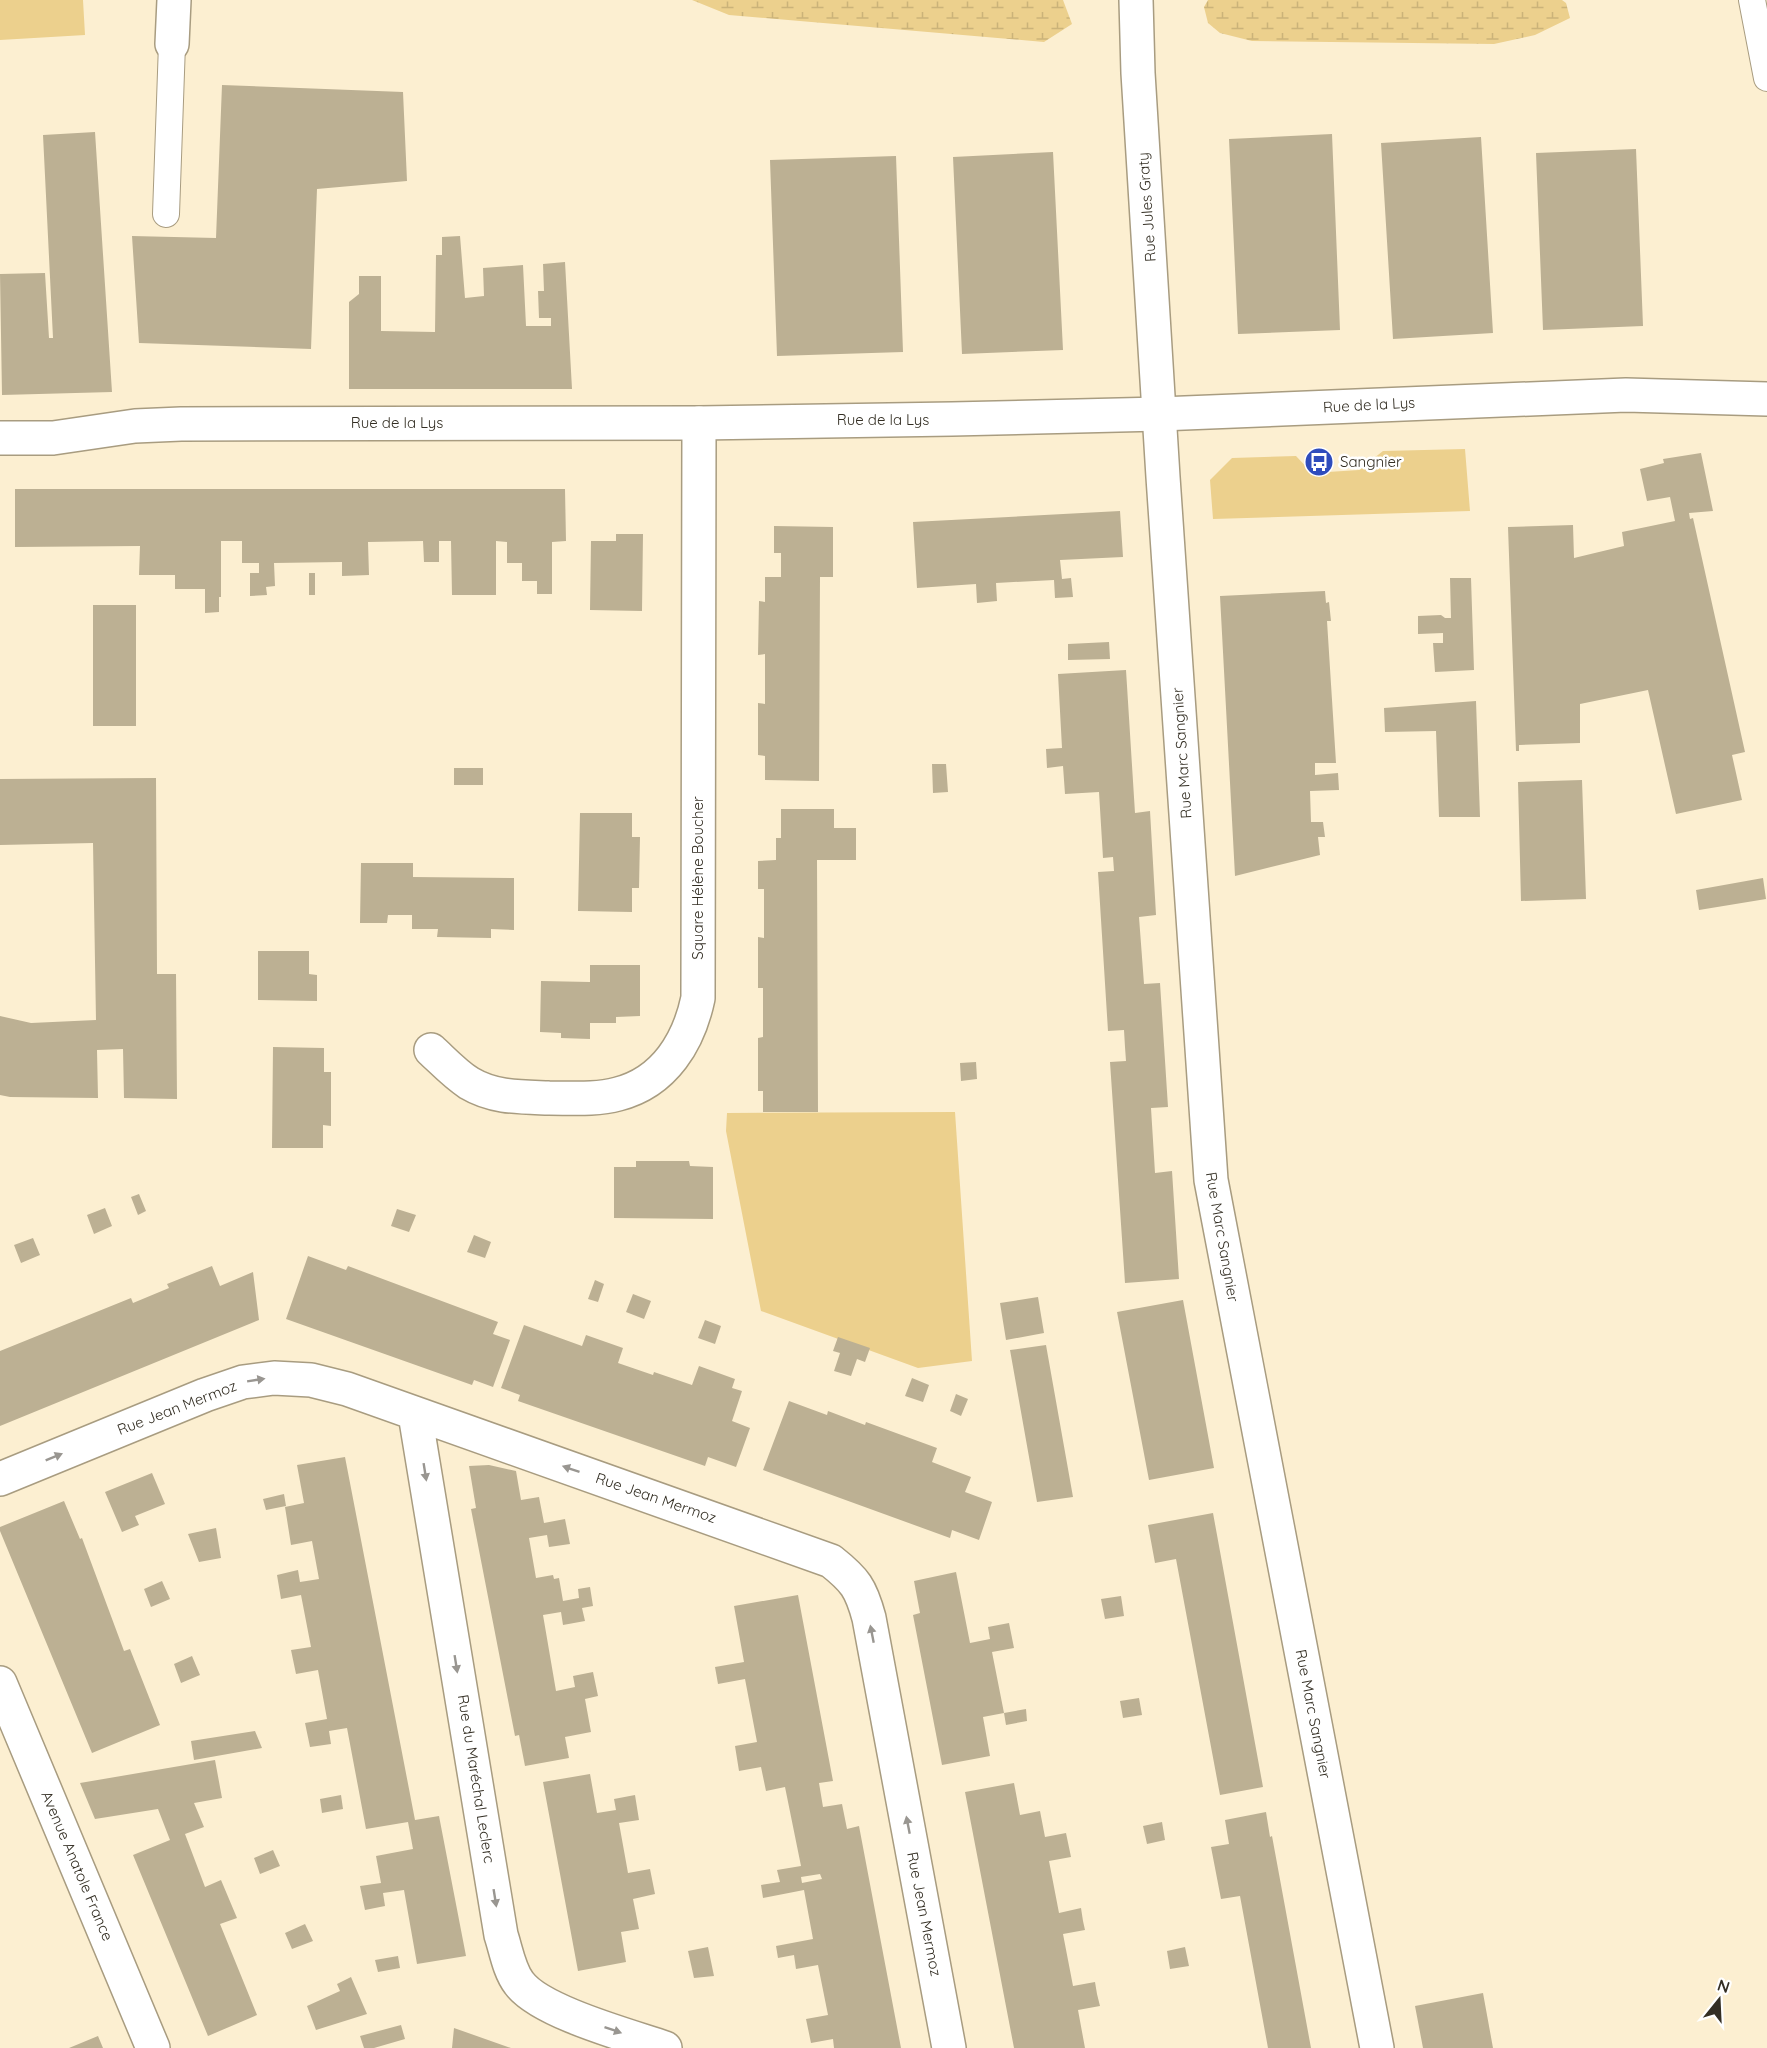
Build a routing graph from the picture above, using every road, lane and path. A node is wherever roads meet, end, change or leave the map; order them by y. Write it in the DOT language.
graph roads {
  1 [pos="174,0"];
  2 [pos="1136,0"];
  3 [pos="1752,0"];
  4 [pos="172,44"];
  5 [pos="1767,78"];
  6 [pos="166,214"];
  7 [pos="1767,399"];
  8 [pos="1160,414"];
  9 [pos="699,423"];
  10 [pos="0,438"];
  11 [pos="431,1050"];
  12 [pos="415,1414"];
  13 [pos="0,1479"];
  14 [pos="0,1683"];
  15 [pos="153,2048"];
  16 [pos="665,2048"];
  17 [pos="949,2048"];
  18 [pos="1377,2048"];
  1 -- 4 [label="street"];
  2 -- 8 [label="street, Rue Jules Graty"];
  3 -- 5 [label="lane"];
  4 -- 6 [label="lane"];
  7 -- 8 [label="street, Rue de la Lys"];
  8 -- 9 [label="street, Rue de la Lys"];
  8 -- 18 [label="street, Rue Marc Sangnier"];
  9 -- 10 [label="street, Rue de la Lys"];
  9 -- 11 [label="street, Square Hélène Boucher"];
  13 -- 12 [label="street, Rue Jean Mermoz, one-way"];
  12 -- 16 [label="street, Rue du Maréchal Leclerc, one-way"];
  17 -- 12 [label="street, Rue Jean Mermoz, one-way"];
  14 -- 15 [label="street, Avenue Anatole France"];
}
